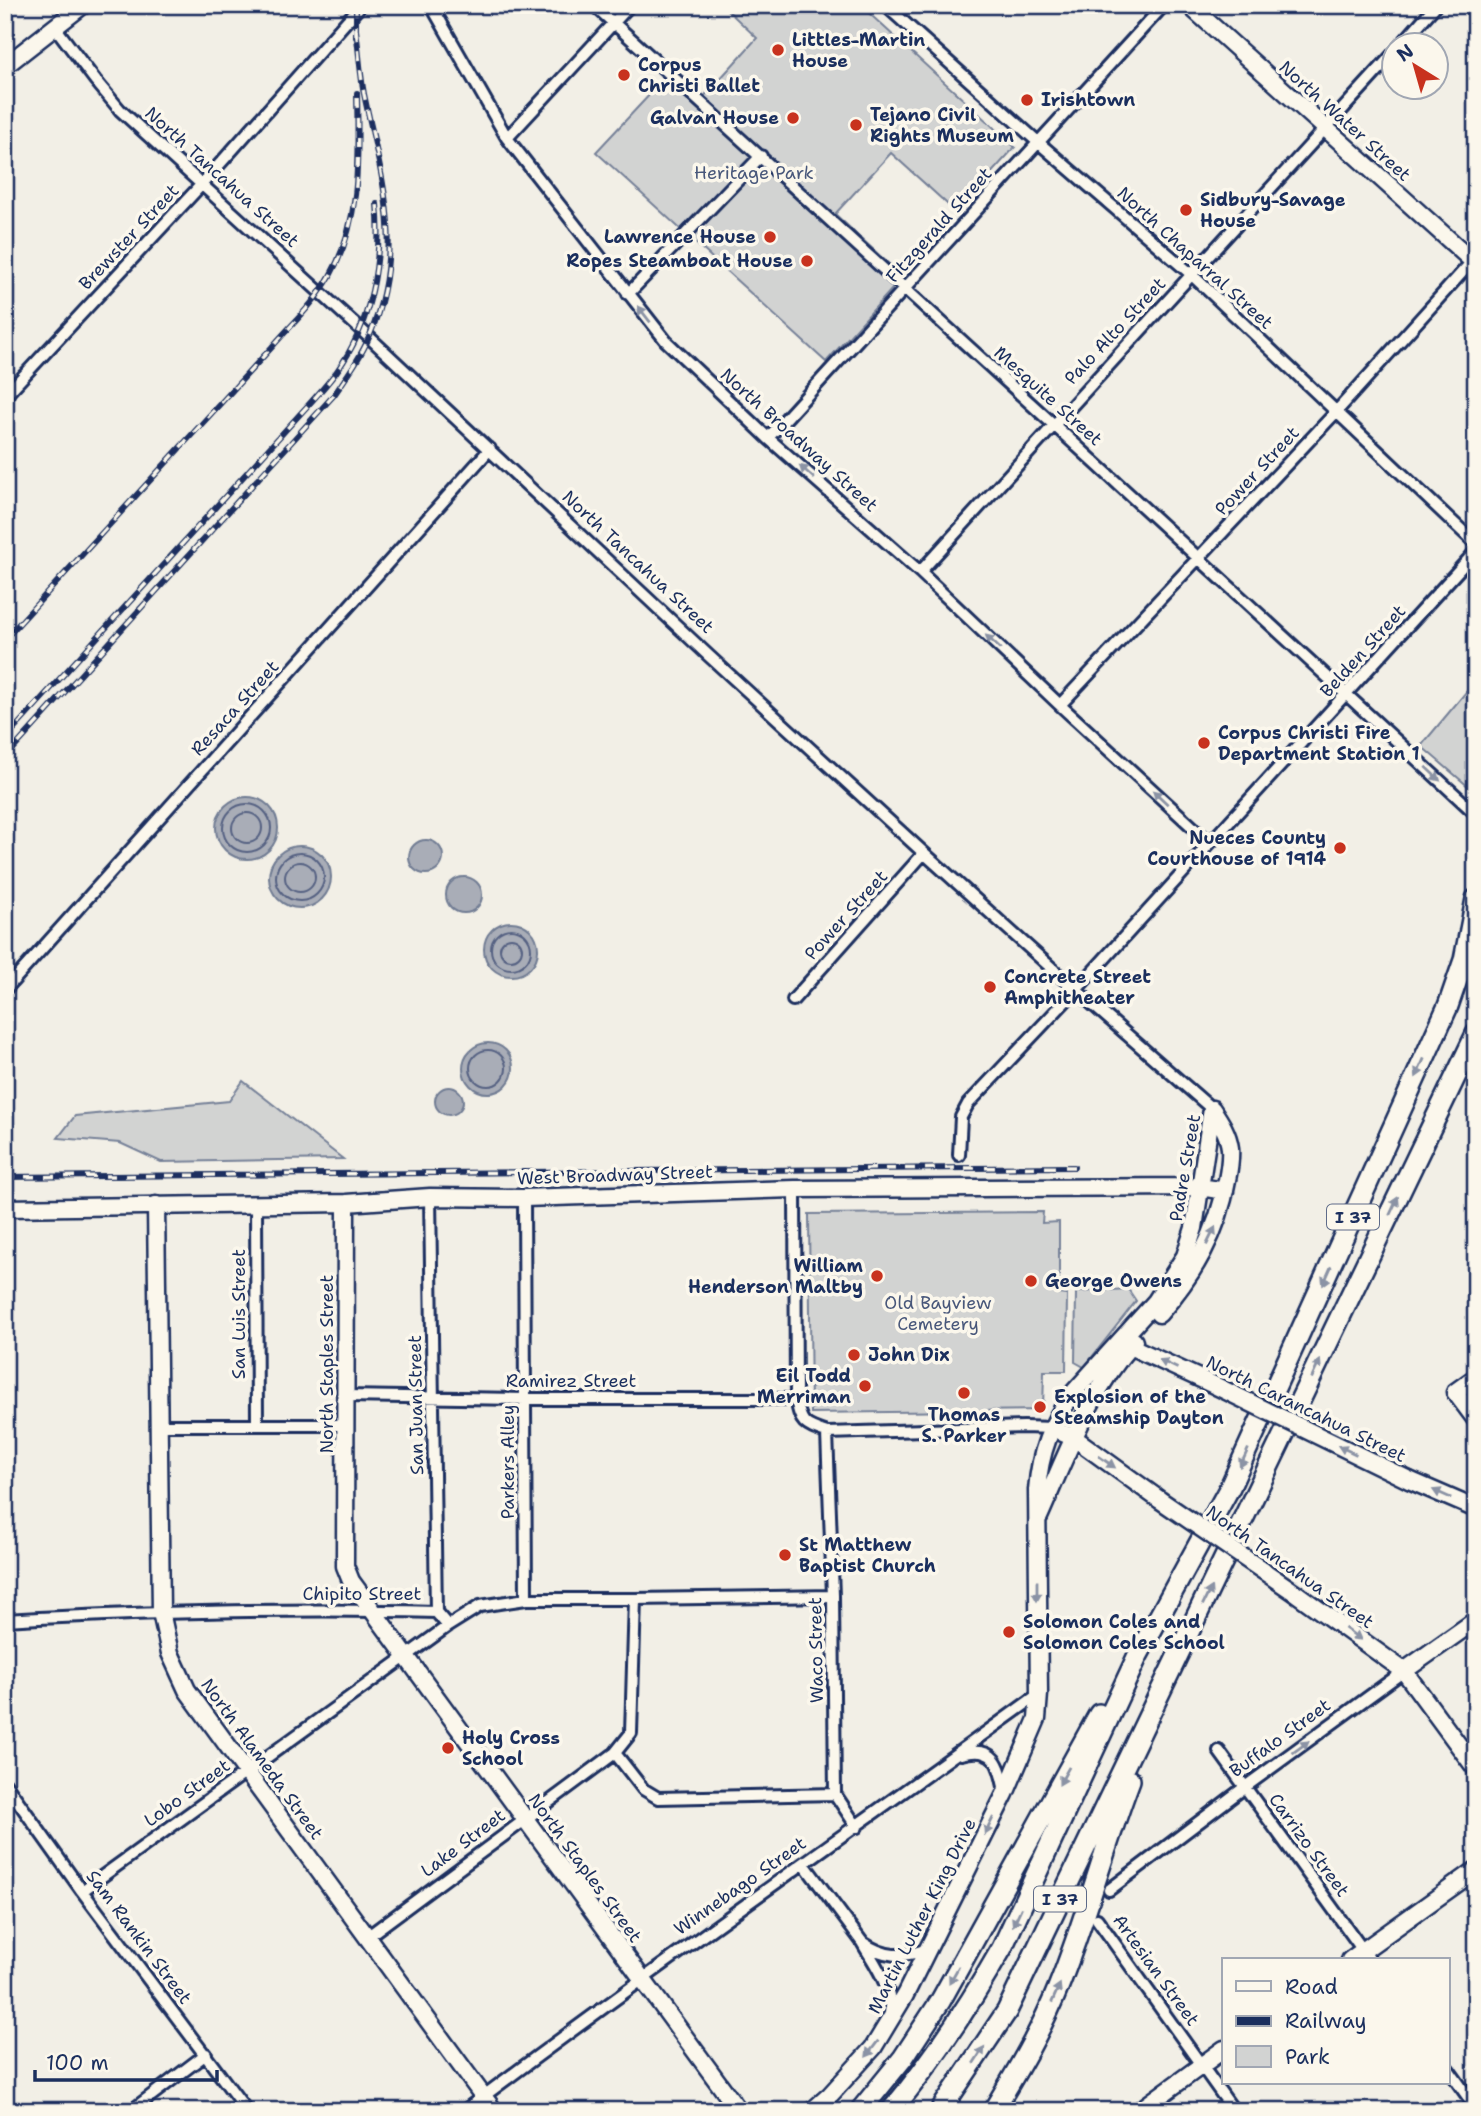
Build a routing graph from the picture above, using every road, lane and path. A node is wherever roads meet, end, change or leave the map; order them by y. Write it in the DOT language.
graph roads {
  1 [pos="83,5"];
  2 [pos="361,5"];
  3 [pos="431,5"];
  4 [pos="594,5"];
  5 [pos="630,5"];
  6 [pos="1164,5"];
  7 [pos="1188,5"];
  8 [pos="1436,5"];
  9 [pos="891,7"];
  10 [pos="614,23"];
  11 [pos="55,27"];
  12 [pos="1412,32"];
  13 [pos="5,66"];
  14 [pos="1380,67"];
  15 [pos="1324,129"];
  16 [pos="507,138"];
  17 [pos="1039,143"];
  18 [pos="761,156"];
  19 [pos="202,184"];
  20 [pos="1475,261"];
  21 [pos="1191,274"];
  22 [pos="904,289"];
  23 [pos="628,294"];
  24 [pos="5,396"];
  25 [pos="1336,412"];
  26 [pos="1053,424"];
  27 [pos="768,438"];
  28 [pos="490,449"];
  29 [pos="1476,544"];
  30 [pos="1476,551"];
  31 [pos="1198,559"];
  32 [pos="920,572"];
  33 [pos="1347,695"];
  34 [pos="1060,705"];
  35 [pos="1476,814"];
  36 [pos="1210,843"];
  37 [pos="925,853"];
  38 [pos="1476,899"];
  39 [pos="5,990"];
  40 [pos="1076,990"];
  41 [pos="793,1000"];
  42 [pos="1476,1034"];
  43 [pos="1212,1109"];
  44 [pos="959,1155"];
  45 [pos="1200,1187"];
  46 [pos="795,1189"];
  47 [pos="1225,1191"];
  48 [pos="430,1197"];
  49 [pos="524,1198"];
  50 [pos="256,1203"];
  51 [pos="346,1203"];
  52 [pos="156,1205"];
  53 [pos="5,1208"];
  54 [pos="1125,1343"];
  55 [pos="1476,1377"];
  56 [pos="346,1396"];
  57 [pos="434,1397"];
  58 [pos="525,1399"];
  59 [pos="796,1399"];
  60 [pos="1476,1420"];
  61 [pos="160,1425"];
  62 [pos="257,1425"];
  63 [pos="346,1425"];
  64 [pos="1052,1428"];
  65 [pos="827,1433"];
  66 [pos="1073,1437"];
  67 [pos="1476,1509"];
  68 [pos="1037,1522"];
  69 [pos="832,1595"];
  70 [pos="526,1599"];
  71 [pos="635,1600"];
  72 [pos="373,1610"];
  73 [pos="161,1612"];
  74 [pos="436,1612"];
  75 [pos="5,1620"];
  76 [pos="1476,1620"];
  77 [pos="449,1626"];
  78 [pos="1178,1654"];
  79 [pos="407,1655"];
  80 [pos="1138,1655"];
  81 [pos="1404,1671"];
  82 [pos="1039,1694"];
  83 [pos="1037,1719"];
  84 [pos="1219,1751"];
  85 [pos="615,1753"];
  86 [pos="954,1755"];
  87 [pos="1476,1769"];
  88 [pos="247,1771"];
  89 [pos="5,1783"];
  90 [pos="1245,1787"];
  91 [pos="835,1794"];
  92 [pos="1005,1794"];
  93 [pos="525,1819"];
  94 [pos="856,1827"];
  95 [pos="804,1864"];
  96 [pos="1476,1870"];
  97 [pos="1109,1890"];
  98 [pos="82,1891"];
  99 [pos="1097,1919"];
  100 [pos="367,1937"];
  101 [pos="862,1942"];
  102 [pos="928,1949"];
  103 [pos="1367,1955"];
  104 [pos="642,1978"];
  105 [pos="887,2025"];
  106 [pos="1222,2050"];
  107 [pos="206,2054"];
  108 [pos="1202,2064"];
  109 [pos="1450,2072"];
  110 [pos="484,2096"];
  111 [pos="1476,2108"];
  112 [pos="131,2111"];
  113 [pos="247,2111"];
  114 [pos="464,2111"];
  115 [pos="494,2111"];
  116 [pos="739,2111"];
  117 [pos="812,2111"];
  118 [pos="860,2111"];
  119 [pos="891,2111"];
  120 [pos="940,2111"];
  121 [pos="993,2111"];
  122 [pos="1139,2111"];
  123 [pos="1234,2111"];
  1 -- 11 [label="street"];
  2 -- 19 [label="street, Brewster Street"];
  3 -- 16 [label="street, North Broadway Street"];
  4 -- 10 [label="street, Mesquite Street"];
  5 -- 10 [label="street"];
  6 -- 17 [label="street, Fitzgerald Street"];
  7 -- 15 [label="street, North Water Street"];
  8 -- 12 [label="street"];
  9 -- 17 [label="street, North Chaparral Street"];
  10 -- 16 [label="street"];
  10 -- 18 [label="street, Mesquite Street"];
  11 -- 13 [label="street"];
  11 -- 19 [label="street, North Tancahua Street"];
  14 -- 15 [label="street, Palo Alto Street"];
  15 -- 20 [label="street, North Water Street"];
  15 -- 21 [label="street, Palo Alto Street"];
  16 -- 23 [label="street, North Broadway Street"];
  17 -- 21 [label="street, North Chaparral Street"];
  17 -- 22 [label="street, Fitzgerald Street"];
  18 -- 22 [label="street, Mesquite Street"];
  18 -- 23 [label="street"];
  19 -- 24 [label="street, Brewster Street"];
  19 -- 28 [label="street, North Tancahua Street"];
  20 -- 25 [label="street, Power Street"];
  21 -- 25 [label="street, North Chaparral Street"];
  21 -- 26 [label="street, Palo Alto Street"];
  22 -- 26 [label="street, Mesquite Street"];
  22 -- 27 [label="street, Fitzgerald Street"];
  27 -- 23 [label="street, North Broadway Street, one-way"];
  25 -- 29 [label="street, North Chaparral Street"];
  25 -- 31 [label="street, Power Street"];
  26 -- 31 [label="street, Mesquite Street"];
  26 -- 32 [label="street, Palo Alto Street"];
  32 -- 27 [label="street, North Broadway Street, one-way"];
  28 -- 37 [label="street, North Tancahua Street"];
  28 -- 39 [label="street, Resaca Street"];
  30 -- 33 [label="street, Belden Street"];
  31 -- 33 [label="street, Mesquite Street"];
  31 -- 34 [label="street, Power Street"];
  34 -- 32 [label="street, North Broadway Street, one-way"];
  33 -- 35 [label="street, Mesquite Street, one-way"];
  33 -- 36 [label="street, Belden Street"];
  36 -- 34 [label="street, North Broadway Street, one-way"];
  36 -- 40 [label="street, Belden Street"];
  37 -- 40 [label="street, North Tancahua Street"];
  37 -- 41 [label="street, Power Street"];
  38 -- 80 [label="highway, I 37, one-way"];
  40 -- 43 [label="street, North Tancahua Street"];
  40 -- 44 [label="street, Belden Street"];
  78 -- 42 [label="highway, I 37, one-way"];
  43 -- 45 [label="street, Padre Street"];
  43 -- 47 [label="street, Padre Street"];
  45 -- 46 [label="street, West Broadway Street"];
  45 -- 47 [label="street, West Broadway Street"];
  45 -- 54 [label="street, Padre Street"];
  46 -- 49 [label="street, West Broadway Street"];
  46 -- 59 [label="street"];
  54 -- 47 [label="street, Padre Street, one-way"];
  48 -- 49 [label="street, West Broadway Street"];
  48 -- 51 [label="street, West Broadway Street"];
  48 -- 57 [label="street, San Juan Street"];
  49 -- 58 [label="street, Parkers Alley"];
  50 -- 51 [label="street, West Broadway Street"];
  50 -- 52 [label="street, West Broadway Street"];
  50 -- 62 [label="street, San Luis Street"];
  51 -- 56 [label="street, North Staples Street"];
  52 -- 53 [label="street, West Broadway Street"];
  52 -- 61 [label="street, North Alameda Street"];
  54 -- 64 [label="street, Padre Street"];
  54 -- 66 [label="street, Padre Street"];
  67 -- 54 [label="street, North Carancahua Street, one-way, bridge"];
  55 -- 60 [label="street"];
  56 -- 57 [label="street, Ramirez Street"];
  56 -- 63 [label="street, North Staples Street"];
  57 -- 58 [label="street, Ramirez Street"];
  57 -- 74 [label="street, San Juan Street"];
  58 -- 59 [label="street, Ramirez Street"];
  58 -- 70 [label="street, Parkers Alley"];
  59 -- 65 [label="street"];
  61 -- 62 [label="street"];
  61 -- 73 [label="street, North Alameda Street"];
  62 -- 63 [label="street"];
  63 -- 72 [label="street, North Staples Street"];
  64 -- 65 [label="street"];
  64 -- 66 [label="street, North Tancahua Street"];
  64 -- 68 [label="street, Padre Street"];
  65 -- 69 [label="street, Waco Street"];
  66 -- 68 [label="street, Padre Street"];
  66 -- 81 [label="street, North Tancahua Street, one-way, bridge"];
  68 -- 82 [label="street, Padre Street, one-way"];
  69 -- 71 [label="street"];
  69 -- 91 [label="street, Waco Street"];
  70 -- 71 [label="street"];
  70 -- 77 [label="street"];
  71 -- 85 [label="street, Lake Street"];
  72 -- 73 [label="street, Chipito Street"];
  72 -- 74 [label="street, Chipito Street"];
  72 -- 79 [label="street, North Staples Street"];
  73 -- 75 [label="street, Chipito Street"];
  73 -- 88 [label="street, North Alameda Street"];
  74 -- 77 [label="street, Chipito Street"];
  76 -- 81 [label="street, Buffalo Street"];
  77 -- 79 [label="street, Lobo Street"];
  120 -- 78 [label="highway, I 37, one-way"];
  121 -- 78 [label="highway, one-way"];
  79 -- 88 [label="street, Lobo Street"];
  79 -- 93 [label="street, North Staples Street"];
  80 -- 118 [label="highway, one-way"];
  80 -- 119 [label="highway, I 37, one-way"];
  81 -- 87 [label="street, North Tancahua Street"];
  90 -- 81 [label="street, Buffalo Street, one-way"];
  82 -- 83 [label="street, Padre Street"];
  82 -- 86 [label="street, Winnebago Street"];
  83 -- 92 [label="street, Martin Luther King Drive"];
  84 -- 90 [label="street, Carrizo Street"];
  85 -- 91 [label="street"];
  85 -- 93 [label="street, Lake Street"];
  86 -- 92 [label="street"];
  86 -- 94 [label="street, Winnebago Street"];
  88 -- 98 [label="street, Lobo Street"];
  88 -- 100 [label="street, North Alameda Street"];
  89 -- 98 [label="street, Sam Rankin Street"];
  90 -- 97 [label="street, Buffalo Street"];
  90 -- 103 [label="street, Carrizo Street"];
  91 -- 94 [label="street"];
  92 -- 102 [label="street, Martin Luther King Drive, one-way"];
  93 -- 100 [label="street, Lake Street"];
  93 -- 104 [label="street, North Staples Street"];
  94 -- 95 [label="street, Winnebago Street"];
  95 -- 101 [label="street"];
  95 -- 104 [label="street, Winnebago Street"];
  96 -- 103 [label="street"];
  98 -- 107 [label="street, Sam Rankin Street"];
  99 -- 108 [label="street, Artesian Street"];
  100 -- 110 [label="street, North Alameda Street"];
  101 -- 102 [label="street"];
  101 -- 105 [label="street"];
  102 -- 105 [label="street, Martin Luther King Drive"];
  104 -- 110 [label="street, Winnebago Street"];
  104 -- 116 [label="street, North Staples Street"];
  105 -- 117 [label="street, Martin Luther King Drive, one-way"];
  106 -- 108 [label="street"];
  107 -- 112 [label="street"];
  107 -- 113 [label="street, Sam Rankin Street"];
  108 -- 122 [label="street"];
  108 -- 123 [label="street, Artesian Street"];
  109 -- 111 [label="street"];
  110 -- 114 [label="street, Winnebago Street"];
  110 -- 115 [label="street, North Alameda Street"];
}
